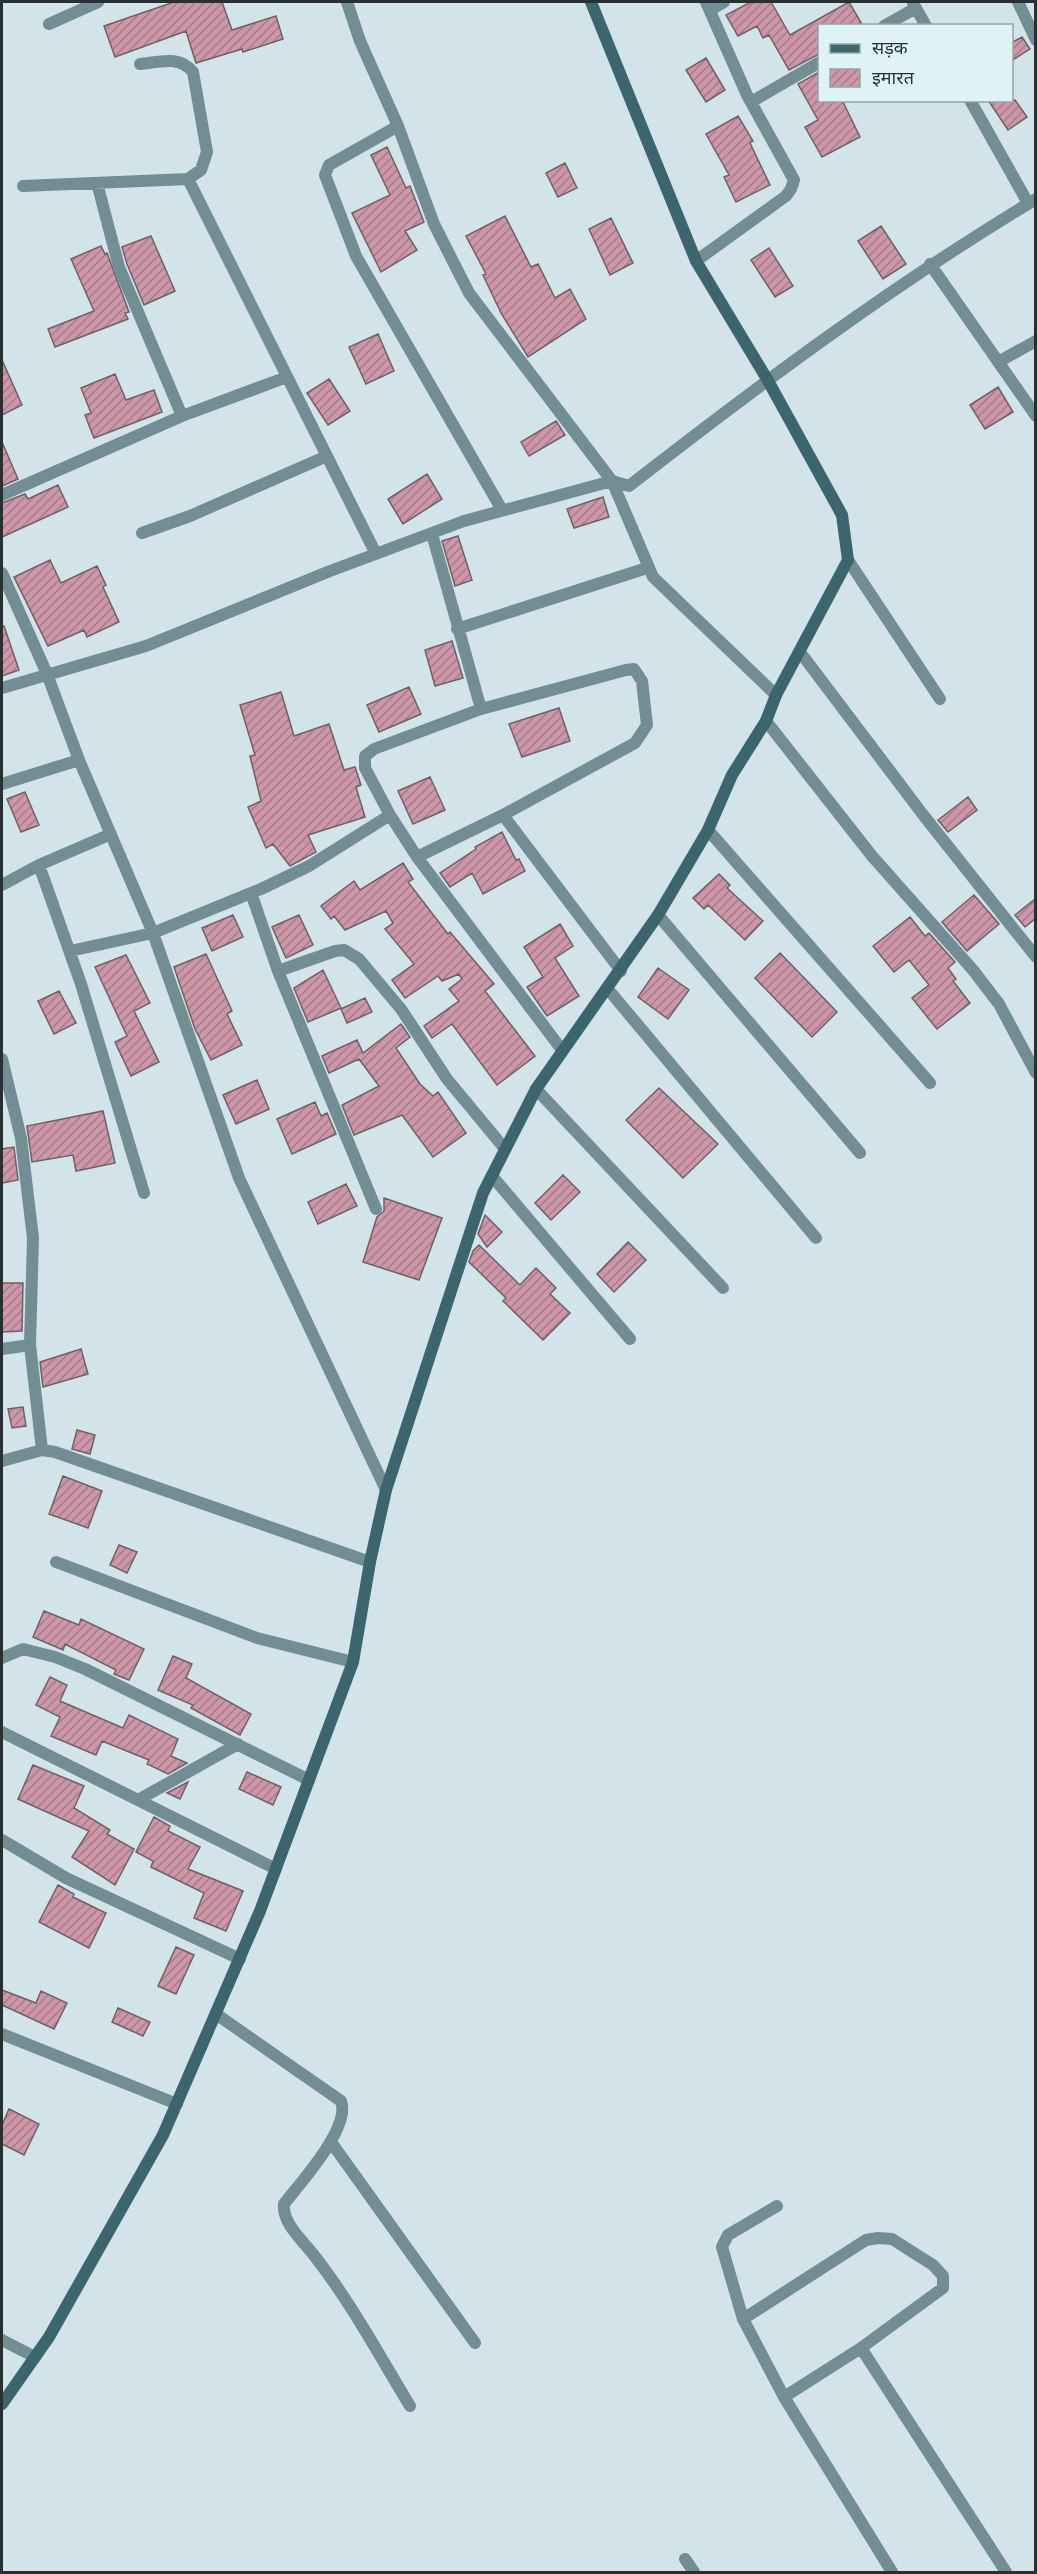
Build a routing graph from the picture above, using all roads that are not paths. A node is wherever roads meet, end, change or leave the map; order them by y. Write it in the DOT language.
graph roads {
  1 [pos="97,2"];
  2 [pos="346,2"];
  3 [pos="591,2"];
  4 [pos="724,2"];
  5 [pos="1018,2"];
  6 [pos="914,5"];
  7 [pos="708,6"];
  8 [pos="50,24"];
  9 [pos="887,24"];
  10 [pos="925,24"];
  11 [pos="1035,40"];
  12 [pos="818,63"];
  13 [pos="140,64"];
  14 [pos="751,102"];
  15 [pos="971,102"];
  16 [pos="398,126"];
  17 [pos="188,179"];
  18 [pos="98,183"];
  19 [pos="23,186"];
  20 [pos="1032,201"];
  21 [pos="696,261"];
  22 [pos="930,264"];
  23 [pos="1035,341"];
  24 [pos="998,362"];
  25 [pos="287,377"];
  26 [pos="767,379"];
  27 [pos="182,416"];
  28 [pos="1035,416"];
  29 [pos="327,456"];
  30 [pos="612,481"];
  31 [pos="2,495"];
  32 [pos="502,510"];
  33 [pos="141,533"];
  34 [pos="432,534"];
  35 [pos="376,554"];
  36 [pos="848,560"];
  37 [pos="647,568"];
  38 [pos="2,573"];
  39 [pos="457,629"];
  40 [pos="800,652"];
  41 [pos="47,674"];
  42 [pos="2,688"];
  43 [pos="776,695"];
  44 [pos="940,699"];
  45 [pos="481,709"];
  46 [pos="766,721"];
  47 [pos="79,760"];
  48 [pos="2,784"];
  49 [pos="390,815"];
  50 [pos="503,815"];
  51 [pos="708,831"];
  52 [pos="111,834"];
  53 [pos="417,857"];
  54 [pos="39,865"];
  55 [pos="2,885"];
  56 [pos="251,894"];
  57 [pos="658,915"];
  58 [pos="153,933"];
  59 [pos="70,951"];
  60 [pos="1035,957"];
  61 [pos="278,971"];
  62 [pos="621,971"];
  63 [pos="607,988"];
  64 [pos="562,1050"];
  65 [pos="2,1059"];
  66 [pos="1035,1073"];
  67 [pos="930,1083"];
  68 [pos="536,1089"];
  69 [pos="505,1149"];
  70 [pos="860,1153"];
  71 [pos="492,1176"];
  72 [pos="144,1193"];
  73 [pos="376,1209"];
  74 [pos="816,1238"];
  75 [pos="723,1288"];
  76 [pos="630,1339"];
  77 [pos="30,1345"];
  78 [pos="2,1349"];
  79 [pos="42,1450"];
  80 [pos="2,1461"];
  81 [pos="386,1490"];
  82 [pos="56,1562"];
  83 [pos="370,1562"];
  84 [pos="2,1658"];
  85 [pos="353,1662"];
  86 [pos="2,1732"];
  87 [pos="238,1744"];
  88 [pos="309,1780"];
  89 [pos="138,1800"];
  90 [pos="2,1840"];
  91 [pos="276,1869"];
  92 [pos="240,1959"];
  93 [pos="216,2014"];
  94 [pos="2,2034"];
  95 [pos="177,2104"];
  96 [pos="331,2142"];
  97 [pos="777,2205"];
  98 [pos="743,2319"];
  99 [pos="2,2340"];
  100 [pos="475,2343"];
  101 [pos="861,2348"];
  102 [pos="35,2357"];
  103 [pos="784,2397"];
  104 [pos="2,2404"];
  105 [pos="410,2406"];
  106 [pos="685,2559"];
  107 [pos="694,2572"];
  108 [pos="892,2572"];
  109 [pos="1006,2572"];
  1 -- 8 [label="street"];
  2 -- 16 [label="street"];
  3 -- 21 [label="street"];
  4 -- 7 [label="street"];
  5 -- 11 [label="street"];
  6 -- 9 [label="street"];
  6 -- 10 [label="street"];
  7 -- 14 [label="street"];
  12 -- 14 [label="street"];
  13 -- 17 [label="street"];
  14 -- 21 [label="street"];
  15 -- 20 [label="street"];
  16 -- 30 [label="street"];
  16 -- 32 [label="street"];
  17 -- 18 [label="street"];
  17 -- 25 [label="street"];
  18 -- 19 [label="street"];
  18 -- 27 [label="street"];
  20 -- 22 [label="street"];
  21 -- 26 [label="street"];
  22 -- 24 [label="street"];
  22 -- 26 [label="street"];
  23 -- 24 [label="street"];
  24 -- 28 [label="street"];
  25 -- 27 [label="street"];
  25 -- 29 [label="street"];
  26 -- 30 [label="street"];
  26 -- 36 [label="street"];
  27 -- 31 [label="street"];
  29 -- 33 [label="street"];
  29 -- 35 [label="street"];
  30 -- 32 [label="street"];
  30 -- 37 [label="street"];
  32 -- 34 [label="street"];
  34 -- 35 [label="street"];
  34 -- 39 [label="street"];
  35 -- 41 [label="street"];
  36 -- 40 [label="street"];
  36 -- 44 [label="street"];
  37 -- 39 [label="street"];
  37 -- 43 [label="street"];
  38 -- 41 [label="street"];
  39 -- 45 [label="street"];
  40 -- 43 [label="street"];
  40 -- 60 [label="street"];
  41 -- 42 [label="street"];
  41 -- 47 [label="street"];
  43 -- 46 [label="street"];
  45 -- 49 [label="street"];
  45 -- 50 [label="street"];
  46 -- 51 [label="street"];
  46 -- 66 [label="street"];
  47 -- 48 [label="street"];
  47 -- 52 [label="street"];
  49 -- 53 [label="street"];
  49 -- 56 [label="street"];
  50 -- 53 [label="street"];
  50 -- 62 [label="street"];
  51 -- 57 [label="street"];
  51 -- 67 [label="street"];
  52 -- 54 [label="street"];
  52 -- 58 [label="street"];
  53 -- 64 [label="street"];
  54 -- 55 [label="street"];
  54 -- 59 [label="street"];
  56 -- 58 [label="street"];
  56 -- 61 [label="street"];
  57 -- 62 [label="street"];
  57 -- 70 [label="street"];
  58 -- 59 [label="street"];
  58 -- 81 [label="street"];
  59 -- 72 [label="street"];
  61 -- 69 [label="street"];
  61 -- 73 [label="street"];
  62 -- 63 [label="street"];
  63 -- 64 [label="street"];
  63 -- 74 [label="street"];
  64 -- 68 [label="street"];
  65 -- 77 [label="street"];
  68 -- 69 [label="street"];
  68 -- 75 [label="street"];
  69 -- 71 [label="street"];
  71 -- 76 [label="street"];
  71 -- 81 [label="street"];
  77 -- 78 [label="street"];
  77 -- 79 [label="street"];
  79 -- 80 [label="street"];
  79 -- 83 [label="street"];
  81 -- 83 [label="street"];
  82 -- 85 [label="street"];
  83 -- 85 [label="street"];
  84 -- 87 [label="street"];
  85 -- 88 [label="street"];
  86 -- 89 [label="street"];
  87 -- 88 [label="street"];
  87 -- 89 [label="street"];
  88 -- 91 [label="street"];
  89 -- 91 [label="street"];
  90 -- 92 [label="street"];
  91 -- 92 [label="street"];
  92 -- 93 [label="street"];
  93 -- 95 [label="street"];
  93 -- 96 [label="street"];
  94 -- 95 [label="street"];
  95 -- 102 [label="street"];
  96 -- 100 [label="street"];
  96 -- 105 [label="street"];
  97 -- 98 [label="street"];
  98 -- 101 [label="street"];
  98 -- 103 [label="street"];
  99 -- 102 [label="street"];
  101 -- 103 [label="street"];
  101 -- 109 [label="street"];
  102 -- 104 [label="street"];
  103 -- 108 [label="street"];
  106 -- 107 [label="street"];
}
